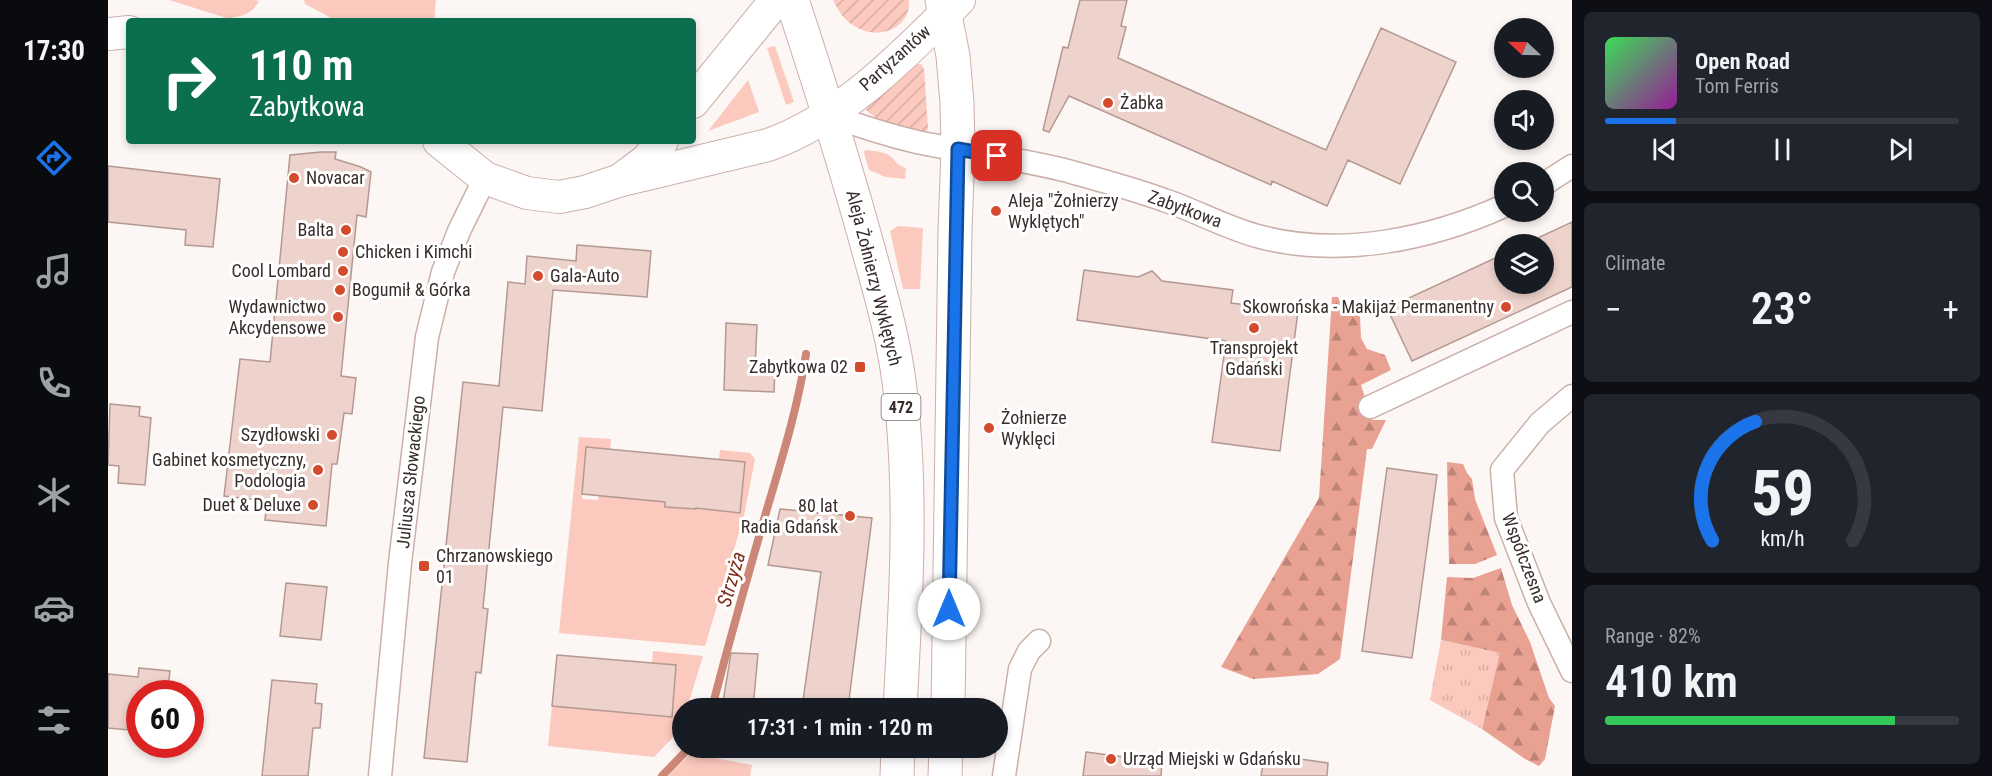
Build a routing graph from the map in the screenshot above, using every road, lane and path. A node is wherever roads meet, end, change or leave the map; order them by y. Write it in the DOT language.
graph roads {
  1 [pos="776,0"];
  2 [pos="792,0"];
  3 [pos="949,4"];
  4 [pos="126,32"];
  5 [pos="108,34"];
  6 [pos="696,98"];
  7 [pos="830,115"];
  8 [pos="443,144"];
  9 [pos="660,144"];
  10 [pos="958,149"];
  11 [pos="1572,166"];
  12 [pos="485,178"];
  13 [pos="1554,178"];
  14 [pos="618,181"];
  15 [pos="1494,210"];
  16 [pos="1572,312"];
  17 [pos="1572,396"];
  18 [pos="1370,408"];
  19 [pos="1039,641"];
  20 [pos="1572,671"];
  21 [pos="900,698"];
  22 [pos="948,698"];
  23 [pos="898,758"];
  24 [pos="946,758"];
  25 [pos="380,776"];
  26 [pos="897,776"];
  27 [pos="945,776"];
  28 [pos="1004,776"];
  1 -- 6 [label="street"];
  2 -- 7 [label="main road, Aleja Żołnierzy Wyklętych / 472"];
  3 -- 7 [label="street, Partyzantów"];
  3 -- 10 [label="main road"];
  4 -- 5 [label="street"];
  7 -- 10 [label="street, Zabytkowa"];
  7 -- 14 [label="street, Partyzantów"];
  7 -- 21 [label="main road, Aleja Żołnierzy Wyklętych / 472"];
  8 -- 12 [label="street"];
  9 -- 14 [label="street"];
  10 -- 15 [label="street, Zabytkowa"];
  10 -- 22 [label="main road"];
  11 -- 13 [label="street"];
  12 -- 14 [label="street"];
  12 -- 25 [label="street, Juliusza Słowackiego"];
  16 -- 18 [label="street"];
  17 -- 20 [label="street, Współczesna"];
  19 -- 28 [label="street"];
  23 -- 26 [label="main road"];
  24 -- 27 [label="main road"];
}
